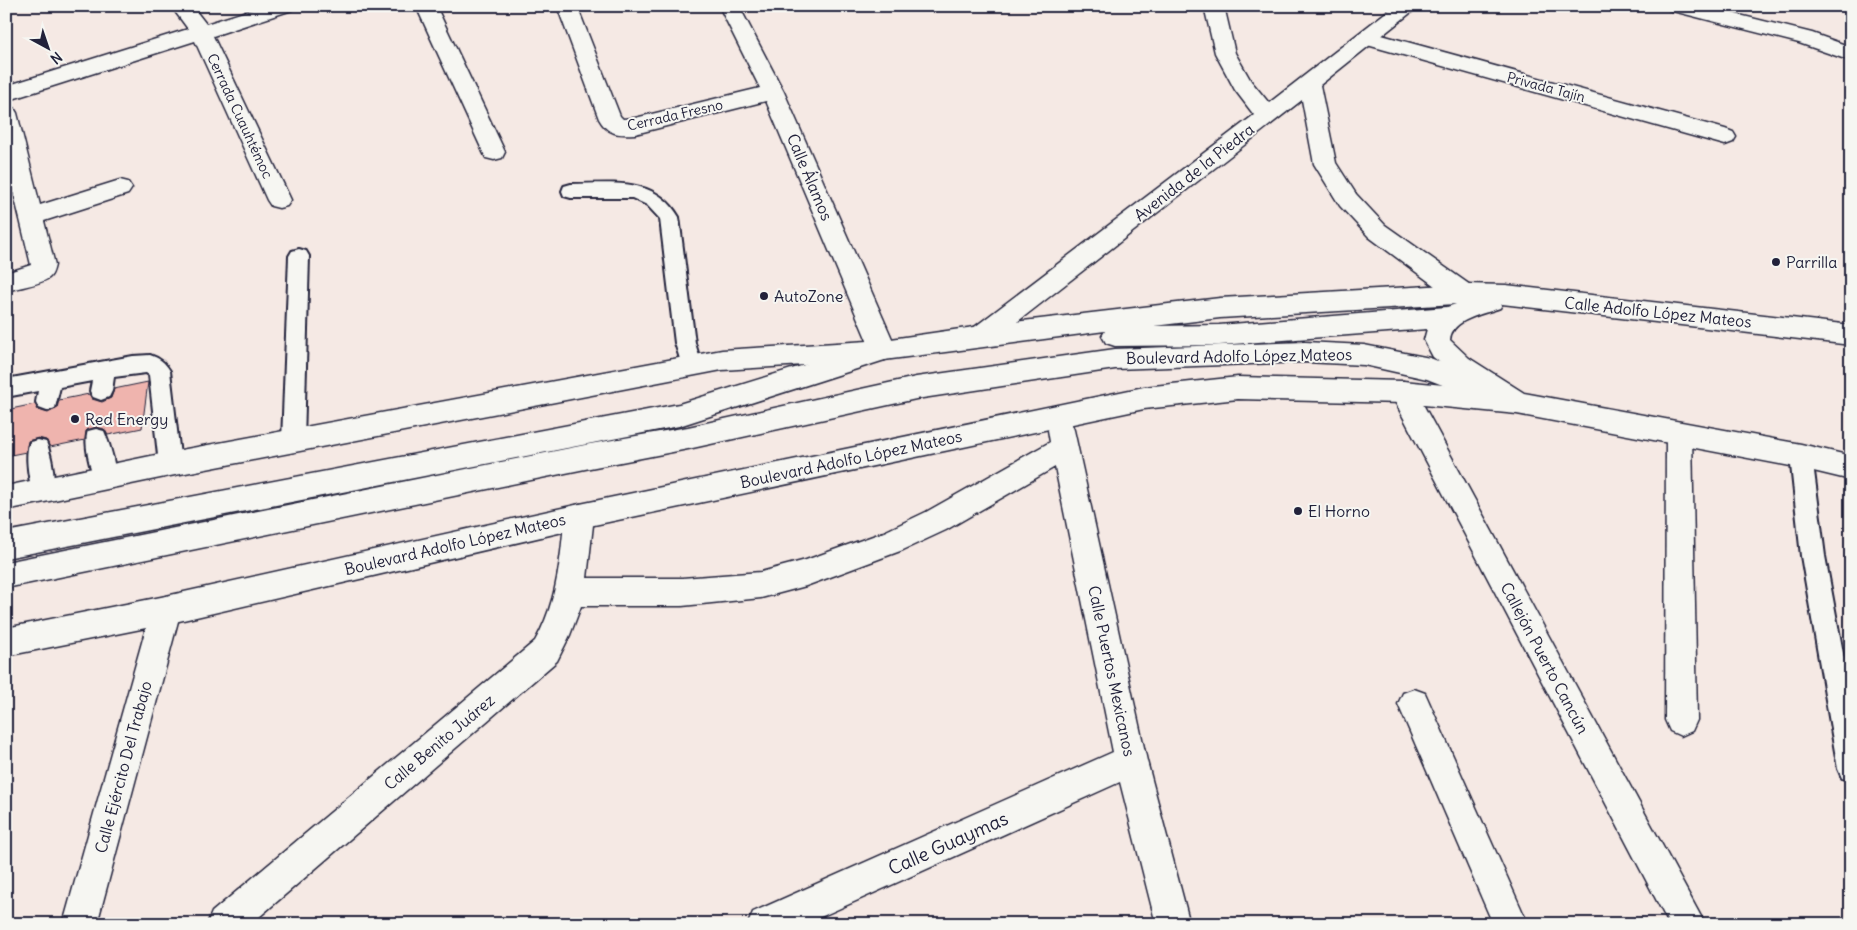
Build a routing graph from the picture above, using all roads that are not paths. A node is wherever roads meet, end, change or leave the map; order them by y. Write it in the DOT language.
graph roads {
  1 [pos="180,6"];
  2 [pos="285,6"];
  3 [pos="426,6"];
  4 [pos="567,6"];
  5 [pos="729,6"];
  6 [pos="1214,6"];
  7 [pos="1407,6"];
  8 [pos="1676,6"];
  9 [pos="202,33"];
  10 [pos="1367,38"];
  11 [pos="1851,54"];
  12 [pos="1309,84"];
  13 [pos="773,92"];
  14 [pos="6,94"];
  15 [pos="6,113"];
  16 [pos="1267,116"];
  17 [pos="1725,136"];
  18 [pos="494,152"];
  19 [pos="120,188"];
  20 [pos="571,191"];
  21 [pos="279,200"];
  22 [pos="32,216"];
  23 [pos="299,256"];
  24 [pos="6,282"];
  25 [pos="1464,294"];
  26 [pos="1506,295"];
  27 [pos="1449,316"];
  28 [pos="1851,335"];
  29 [pos="981,336"];
  30 [pos="884,350"];
  31 [pos="691,366"];
  32 [pos="104,370"];
  33 [pos="51,380"];
  34 [pos="6,388"];
  35 [pos="101,392"];
  36 [pos="1403,392"];
  37 [pos="46,402"];
  38 [pos="1517,403"];
  39 [pos="1057,416"];
  40 [pos="1679,433"];
  41 [pos="96,438"];
  42 [pos="294,441"];
  43 [pos="1065,447"];
  44 [pos="38,449"];
  45 [pos="1801,456"];
  46 [pos="170,464"];
  47 [pos="1851,468"];
  48 [pos="105,478"];
  49 [pos="43,490"];
  50 [pos="6,498"];
  51 [pos="580,516"];
  52 [pos="6,546"];
  53 [pos="6,575"];
  54 [pos="571,592"];
  55 [pos="166,610"];
  56 [pos="6,642"];
  57 [pos="1414,704"];
  58 [pos="1681,720"];
  59 [pos="1131,761"];
  60 [pos="1851,769"];
  61 [pos="80,924"];
  62 [pos="224,924"];
  63 [pos="765,924"];
  64 [pos="1173,924"];
  65 [pos="1511,924"];
  66 [pos="1688,924"];
  1 -- 9 [label="street, Cerrada Cuauhtémoc"];
  2 -- 9 [label="street"];
  3 -- 18 [label="street"];
  4 -- 13 [label="street, Cerrada Fresno"];
  5 -- 13 [label="street, Calle Álamos"];
  6 -- 16 [label="street"];
  7 -- 10 [label="street, Avenida de la Piedra"];
  8 -- 11 [label="street"];
  9 -- 14 [label="street"];
  9 -- 21 [label="street, Cerrada Cuauhtémoc"];
  10 -- 12 [label="street, Avenida de la Piedra"];
  10 -- 17 [label="street, Privada Tajín"];
  12 -- 16 [label="street, Avenida de la Piedra"];
  12 -- 25 [label="street"];
  13 -- 30 [label="street, Calle Álamos"];
  15 -- 22 [label="street"];
  16 -- 29 [label="street, Avenida de la Piedra"];
  19 -- 22 [label="street"];
  20 -- 31 [label="lane"];
  22 -- 24 [label="street"];
  23 -- 42 [label="lane"];
  25 -- 26 [label="street, Calle Adolfo López Mateos"];
  25 -- 29 [label="street"];
  26 -- 27 [label="street"];
  26 -- 28 [label="street, Calle Adolfo López Mateos"];
  27 -- 29 [label="street"];
  27 -- 38 [label="street"];
  29 -- 30 [label="street"];
  30 -- 31 [label="street"];
  30 -- 52 [label="street"];
  31 -- 42 [label="street"];
  32 -- 33 [label="lane"];
  32 -- 35 [label="lane"];
  32 -- 46 [label="lane"];
  33 -- 34 [label="lane"];
  33 -- 37 [label="lane"];
  36 -- 38 [label="street, Boulevard Adolfo López Mateos"];
  36 -- 39 [label="street, Boulevard Adolfo López Mateos"];
  36 -- 66 [label="street, Callejón Puerto Cancún"];
  38 -- 40 [label="street"];
  38 -- 53 [label="street, Boulevard Adolfo López Mateos"];
  39 -- 43 [label="street, Calle Puertos Mexicanos"];
  39 -- 51 [label="street, Boulevard Adolfo López Mateos"];
  40 -- 45 [label="street"];
  40 -- 58 [label="street"];
  41 -- 48 [label="lane"];
  42 -- 46 [label="street"];
  43 -- 54 [label="street"];
  43 -- 59 [label="street, Calle Puertos Mexicanos"];
  44 -- 49 [label="lane"];
  45 -- 47 [label="street"];
  45 -- 60 [label="lane"];
  46 -- 48 [label="street"];
  48 -- 49 [label="street"];
  49 -- 50 [label="street"];
  51 -- 54 [label="street, Calle Benito Juárez"];
  51 -- 55 [label="street, Boulevard Adolfo López Mateos"];
  54 -- 62 [label="street, Calle Benito Juárez"];
  55 -- 56 [label="street, Boulevard Adolfo López Mateos"];
  55 -- 61 [label="street, Calle Ejército Del Trabajo"];
  57 -- 65 [label="street"];
  59 -- 63 [label="street, Calle Guaymas"];
  59 -- 64 [label="street, Calle Puertos Mexicanos"];
}
